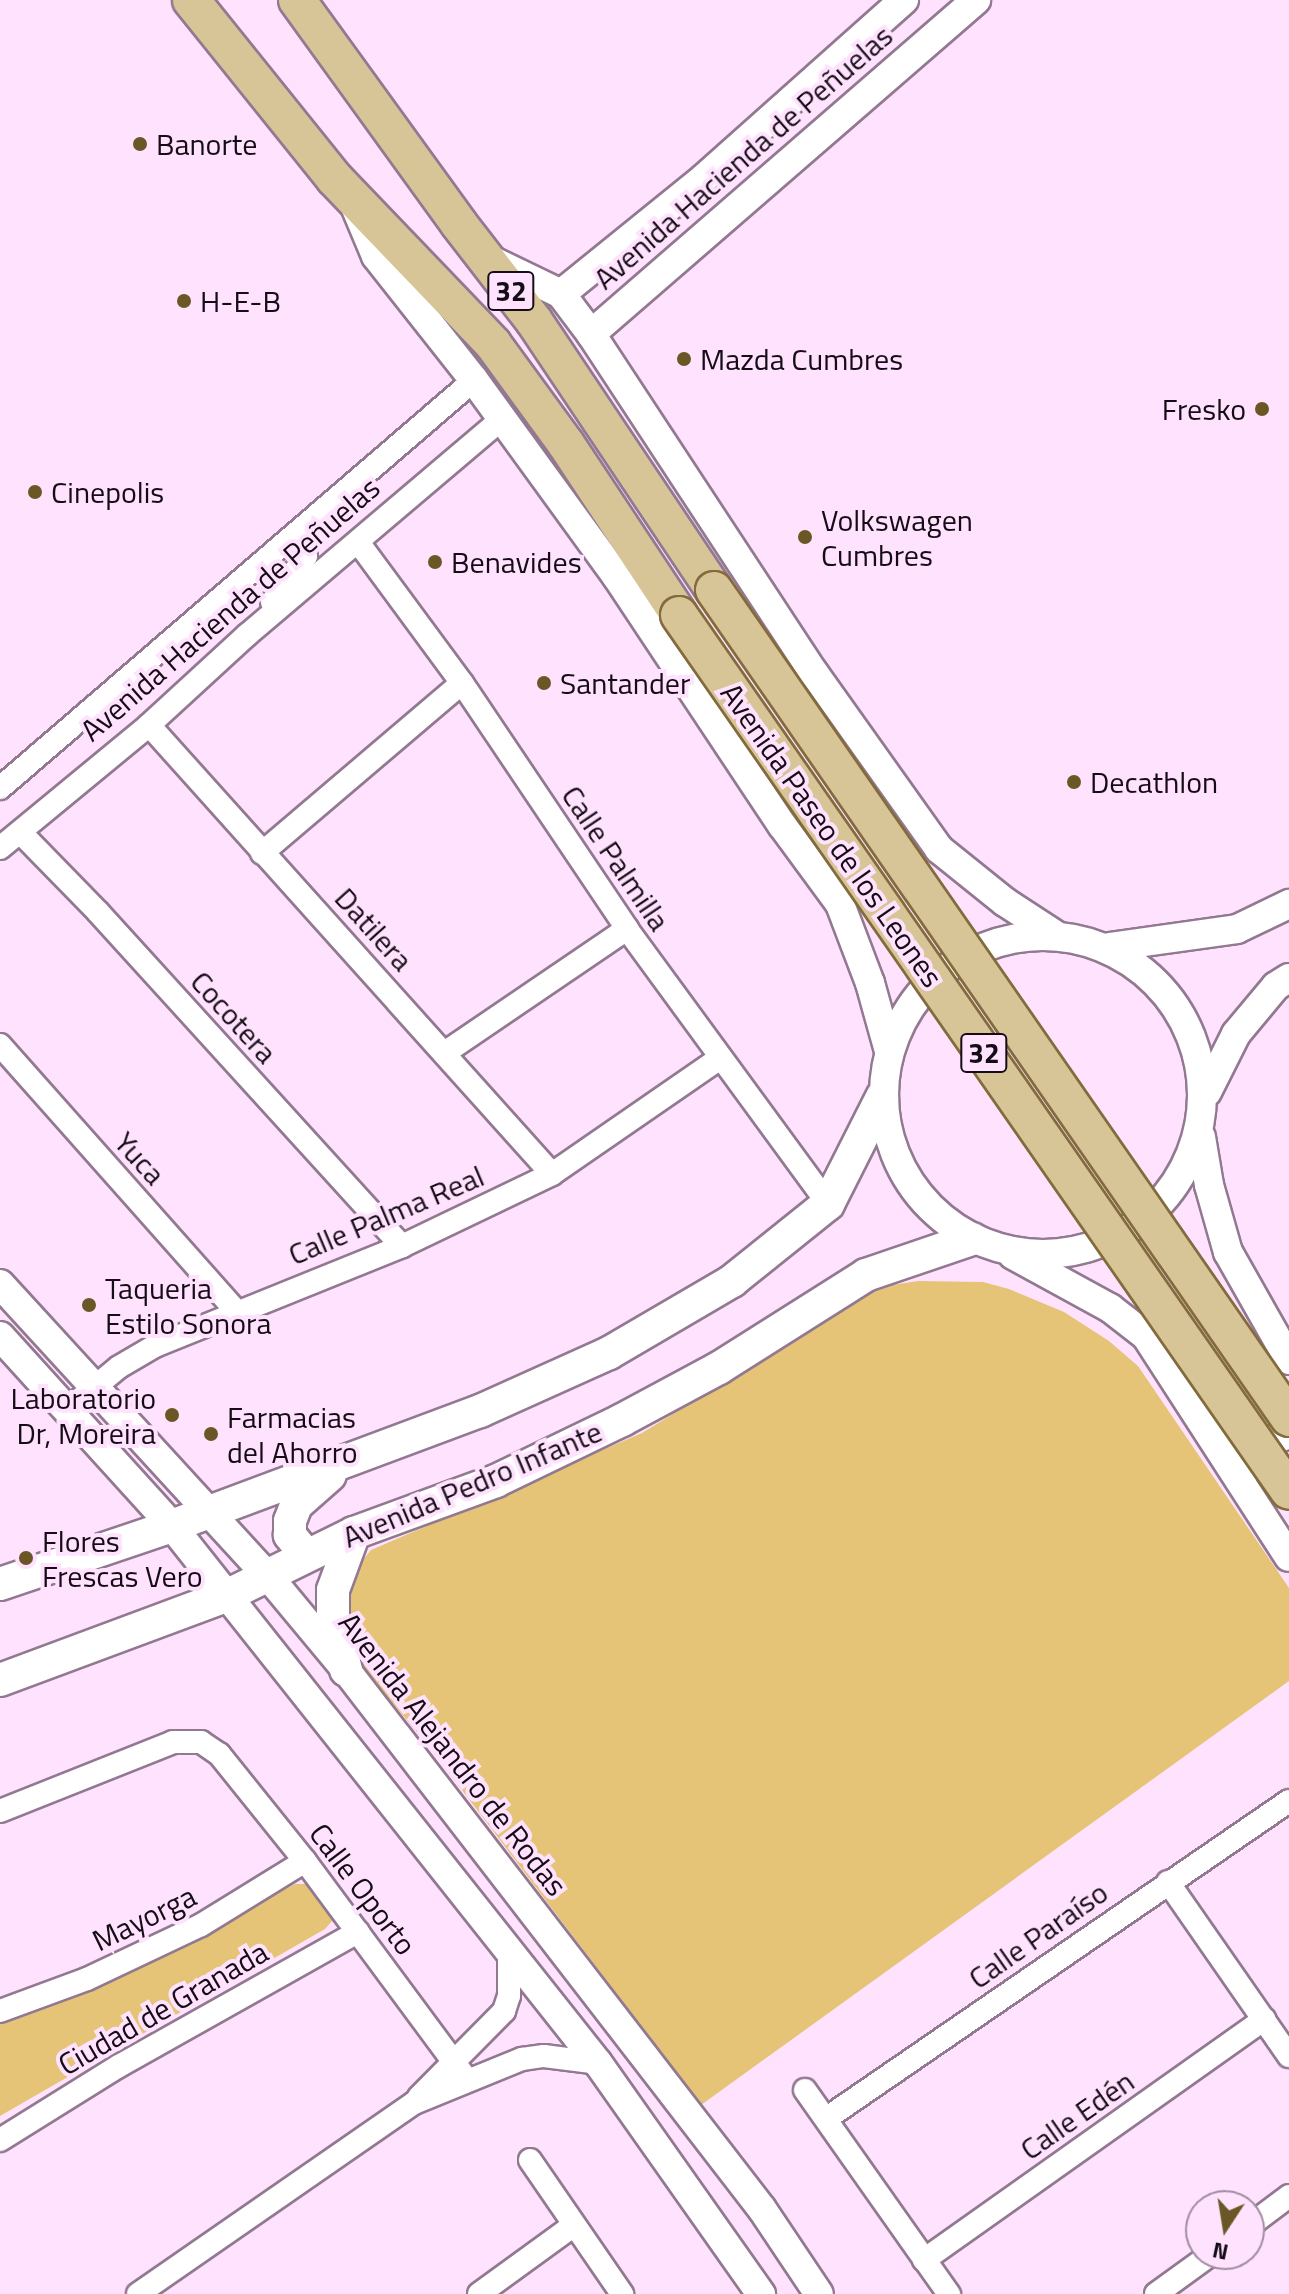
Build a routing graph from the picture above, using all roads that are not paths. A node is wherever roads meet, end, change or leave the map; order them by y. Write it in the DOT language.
graph roads {
  1 [pos="191,0"];
  2 [pos="297,0"];
  3 [pos="904,0"];
  4 [pos="976,0"];
  5 [pos="352,198"];
  6 [pos="485,257"];
  7 [pos="561,294"];
  8 [pos="591,334"];
  9 [pos="474,380"];
  10 [pos="502,419"];
  11 [pos="298,532"];
  12 [pos="358,542"];
  13 [pos="247,635"];
  14 [pos="462,683"];
  15 [pos="149,725"];
  16 [pos="0,788"];
  17 [pos="20,832"];
  18 [pos="0,848"];
  19 [pos="939,849"];
  20 [pos="262,853"];
  21 [pos="840,904"];
  22 [pos="1289,904"];
  23 [pos="627,929"];
  24 [pos="1054,934"];
  25 [pos="1109,947"];
  26 [pos="1289,978"];
  27 [pos="0,1045"];
  28 [pos="889,1051"];
  29 [pos="446,1052"];
  30 [pos="720,1058"];
  31 [pos="1207,1092"];
  32 [pos="882,1097"];
  33 [pos="1201,1137"];
  34 [pos="552,1174"];
  35 [pos="828,1204"];
  36 [pos="987,1244"];
  37 [pos="402,1246"];
  38 [pos="0,1284"];
  39 [pos="235,1310"];
  40 [pos="0,1336"];
  41 [pos="1289,1360"];
  42 [pos="92,1387"];
  43 [pos="67,1410"];
  44 [pos="1289,1418"];
  45 [pos="1289,1434"];
  46 [pos="356,1457"];
  47 [pos="1289,1491"];
  48 [pos="1253,1503"];
  49 [pos="209,1512"];
  50 [pos="172,1526"];
  51 [pos="354,1533"];
  52 [pos="306,1555"];
  53 [pos="1289,1557"];
  54 [pos="268,1576"];
  55 [pos="0,1584"];
  56 [pos="226,1596"];
  57 [pos="346,1670"];
  58 [pos="0,1680"];
  59 [pos="1286,1802"];
  60 [pos="0,1811"];
  61 [pos="305,1861"];
  62 [pos="1168,1882"];
  63 [pos="358,1932"];
  64 [pos="509,1954"];
  65 [pos="0,2011"];
  66 [pos="1264,2019"];
  67 [pos="1289,2056"];
  68 [pos="453,2059"];
  69 [pos="598,2063"];
  70 [pos="467,2080"];
  71 [pos="805,2090"];
  72 [pos="414,2103"];
  73 [pos="827,2118"];
  74 [pos="0,2140"];
  75 [pos="530,2160"];
  76 [pos="1289,2196"];
  77 [pos="1265,2214"];
  78 [pos="574,2225"];
  79 [pos="924,2260"];
  80 [pos="1189,2270"];
  81 [pos="138,2294"];
  82 [pos="479,2294"];
  83 [pos="622,2294"];
  84 [pos="761,2294"];
  85 [pos="819,2294"];
  86 [pos="949,2294"];
  87 [pos="1156,2294"];
  1 -- 5 [label="main road, Avenida Paseo de los Leones / 32"];
  2 -- 6 [label="main road, Avenida Paseo de los Leones / 32"];
  3 -- 7 [label="street, Avenida Hacienda de Peñuelas"];
  4 -- 8 [label="street, Avenida Hacienda de Peñuelas"];
  5 -- 9 [label="street, Avenida Paseo de los Leones"];
  5 -- 47 [label="main road, Avenida Paseo de los Leones / 32, bridge"];
  6 -- 7 [label="street, Avenida Paseo de los Leones"];
  6 -- 44 [label="main road, Avenida Paseo de los Leones / 32, bridge"];
  7 -- 8 [label="street, Avenida Paseo de los Leones"];
  8 -- 19 [label="street, Avenida Paseo de los Leones"];
  9 -- 10 [label="street, Avenida Paseo de los Leones"];
  9 -- 11 [label="street, Avenida Hacienda de Peñuelas"];
  10 -- 12 [label="street, Avenida Hacienda de Peñuelas"];
  10 -- 21 [label="street, Avenida Paseo de los Leones"];
  11 -- 13 [label="street"];
  11 -- 16 [label="street, Avenida Hacienda de Peñuelas"];
  12 -- 13 [label="street, Avenida Hacienda de Peñuelas"];
  12 -- 14 [label="street, Calle Palmilla"];
  13 -- 15 [label="street, Avenida Hacienda de Peñuelas"];
  14 -- 20 [label="street"];
  14 -- 23 [label="street, Calle Palmilla"];
  15 -- 17 [label="street, Avenida Hacienda de Peñuelas"];
  15 -- 20 [label="street, Datilera"];
  17 -- 18 [label="street, Avenida Hacienda de Peñuelas"];
  17 -- 37 [label="street, Cocotera"];
  19 -- 21 [label="street"];
  19 -- 24 [label="street, Avenida Paseo de los Leones"];
  20 -- 29 [label="street, Datilera"];
  21 -- 28 [label="street, Avenida Paseo de los Leones"];
  22 -- 25 [label="street"];
  23 -- 29 [label="street"];
  23 -- 30 [label="street, Calle Palmilla"];
  24 -- 25 [label="street"];
  24 -- 28 [label="street"];
  25 -- 31 [label="street"];
  26 -- 31 [label="street"];
  27 -- 39 [label="street, Yuca"];
  28 -- 32 [label="street"];
  29 -- 34 [label="street, Datilera"];
  30 -- 34 [label="street, Calle Palma Real"];
  30 -- 35 [label="street, Calle Palmilla"];
  31 -- 33 [label="street"];
  32 -- 35 [label="main road"];
  32 -- 36 [label="street"];
  33 -- 36 [label="street"];
  33 -- 41 [label="street"];
  34 -- 37 [label="street, Calle Palma Real"];
  35 -- 46 [label="main road"];
  36 -- 48 [label="street"];
  36 -- 51 [label="main road, Avenida Pedro Infante"];
  37 -- 39 [label="street, Calle Palma Real"];
  38 -- 42 [label="street, Avenida Alejandro de Rodas"];
  39 -- 42 [label="street, Calle Palma Real"];
  40 -- 43 [label="street"];
  42 -- 43 [label="street, Calle Palma Real"];
  42 -- 49 [label="street, Avenida Alejandro de Rodas"];
  43 -- 50 [label="street"];
  45 -- 48 [label="street"];
  46 -- 49 [label="main road"];
  46 -- 52 [label="main road"];
  48 -- 53 [label="street"];
  49 -- 50 [label="main road"];
  49 -- 54 [label="street, Avenida Alejandro de Rodas"];
  50 -- 55 [label="main road"];
  50 -- 56 [label="street"];
  51 -- 52 [label="main road, Avenida Pedro Infante"];
  51 -- 57 [label="main road"];
  52 -- 54 [label="main road, Avenida Pedro Infante"];
  54 -- 56 [label="main road, Avenida Pedro Infante"];
  54 -- 57 [label="street, Avenida Alejandro de Rodas"];
  56 -- 58 [label="main road, Avenida Pedro Infante"];
  56 -- 64 [label="street"];
  57 -- 85 [label="street, Avenida Alejandro de Rodas"];
  59 -- 62 [label="street, Calle Paraíso"];
  60 -- 61 [label="street, Calle Oporto"];
  61 -- 63 [label="street, Calle Oporto"];
  61 -- 65 [label="street, Mayorga"];
  62 -- 66 [label="street"];
  62 -- 73 [label="street, Calle Paraíso"];
  63 -- 68 [label="street, Calle Oporto"];
  63 -- 74 [label="street, Ciudad de Granada"];
  64 -- 68 [label="street"];
  64 -- 69 [label="street"];
  66 -- 67 [label="street"];
  66 -- 79 [label="street, Calle Edén"];
  68 -- 70 [label="street, Calle Oporto"];
  68 -- 72 [label="street"];
  69 -- 70 [label="street"];
  69 -- 84 [label="street"];
  70 -- 72 [label="street"];
  71 -- 73 [label="street"];
  72 -- 81 [label="street"];
  73 -- 79 [label="street"];
  75 -- 78 [label="street"];
  76 -- 77 [label="street"];
  78 -- 82 [label="street"];
  78 -- 83 [label="street"];
  79 -- 86 [label="street"];
  80 -- 87 [label="street"];
}
